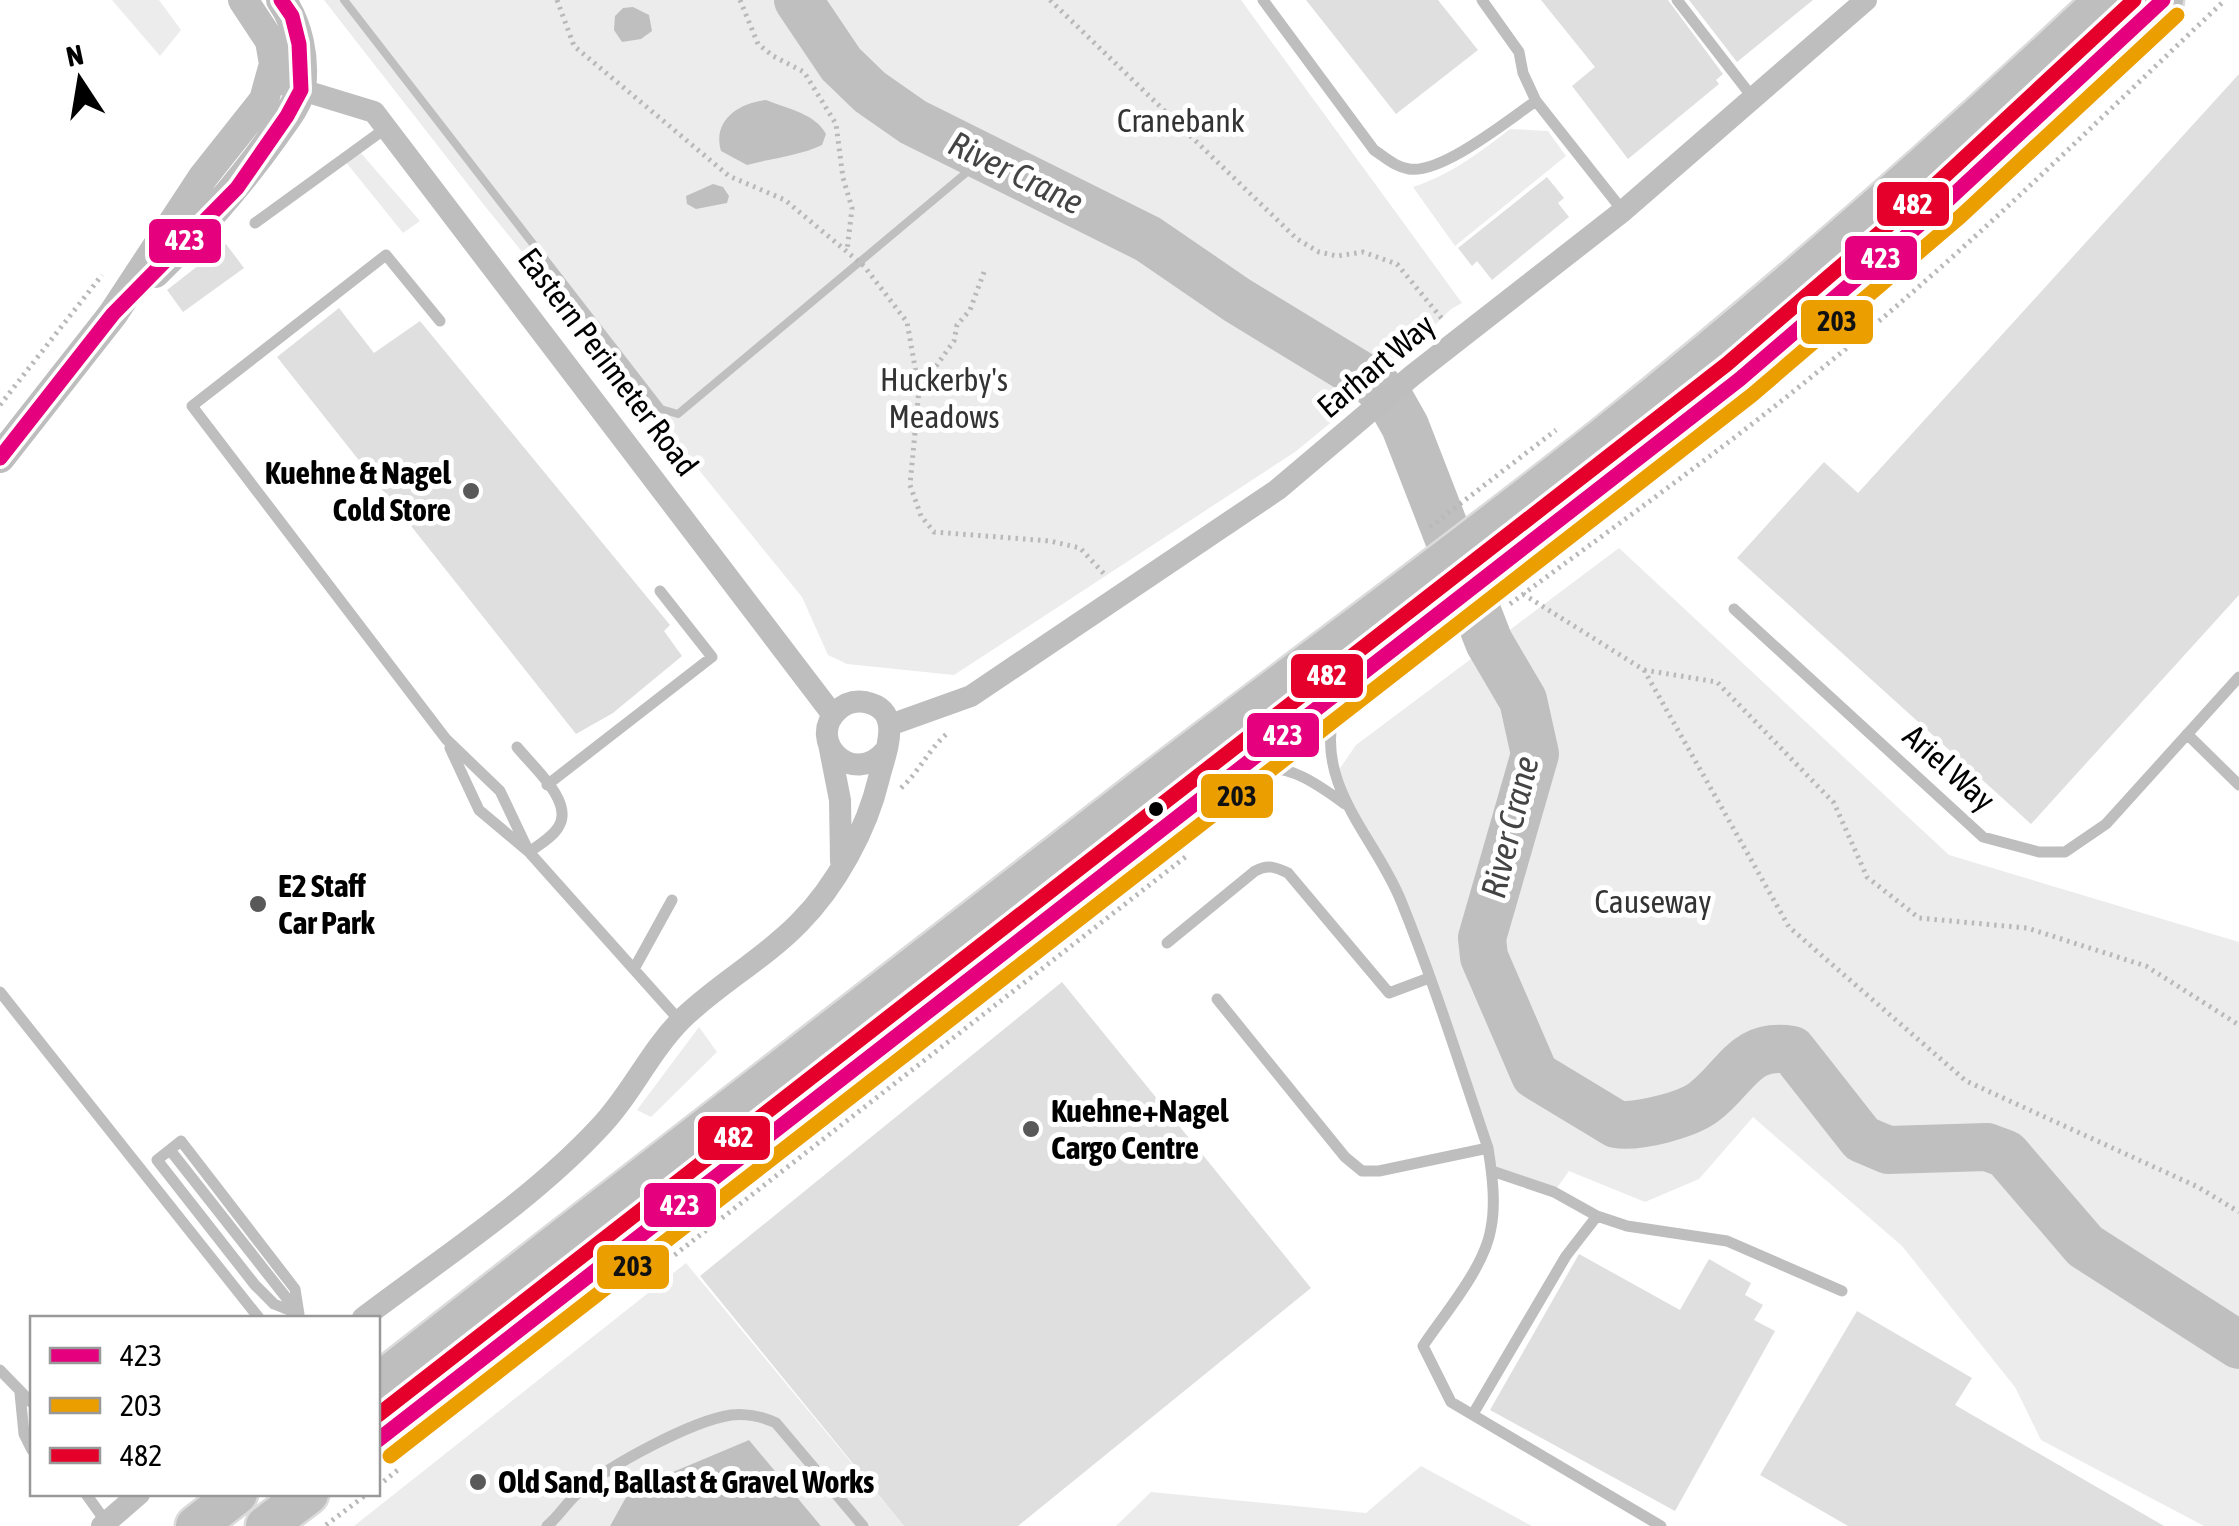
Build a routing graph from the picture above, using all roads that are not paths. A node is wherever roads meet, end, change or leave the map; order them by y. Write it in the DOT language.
graph roads {
  1 [pos="243,0"];
  2 [pos="281,0"];
  3 [pos="1264,0"];
  4 [pos="1482,0"];
  5 [pos="1678,0"];
  6 [pos="1866,0"];
  7 [pos="2105,0"];
  8 [pos="2164,1"];
  9 [pos="269,80"];
  10 [pos="301,90"];
  11 [pos="1753,98"];
  12 [pos="1536,101"];
  13 [pos="386,128"];
  14 [pos="1623,211"];
  15 [pos="255,222"];
  16 [pos="113,314"];
  17 [pos="440,321"];
  18 [pos="0,458"];
  19 [pos="1497,544"];
  20 [pos="660,590"];
  21 [pos="1432,596"];
  22 [pos="1734,609"];
  23 [pos="2239,677"];
  24 [pos="1348,686"];
  25 [pos="834,714"];
  26 [pos="890,725"];
  27 [pos="2187,734"];
  28 [pos="446,739"];
  29 [pos="829,743"];
  30 [pos="516,747"];
  31 [pos="886,752"];
  32 [pos="1224,781"];
  33 [pos="548,784"];
  34 [pos="2239,785"];
  35 [pos="1345,804"];
  36 [pos="529,852"];
  37 [pos="842,864"];
  38 [pos="672,900"];
  39 [pos="1166,943"];
  40 [pos="634,970"];
  41 [pos="1429,978"];
  42 [pos="0,992"];
  43 [pos="1216,999"];
  44 [pos="680,1021"];
  45 [pos="1488,1148"];
  46 [pos="1492,1170"];
  47 [pos="1597,1216"];
  48 [pos="1842,1292"];
  49 [pos="257,1316"];
  50 [pos="300,1316"];
  51 [pos="366,1316"];
  52 [pos="0,1370"];
  53 [pos="380,1382"];
  54 [pos="20,1393"];
  55 [pos="30,1401"];
  56 [pos="1472,1414"];
  57 [pos="30,1416"];
  58 [pos="30,1446"];
  59 [pos="393,1450"];
  60 [pos="87,1496"];
  61 [pos="137,1496"];
  62 [pos="234,1496"];
  63 [pos="305,1496"];
  64 [pos="104,1524"];
  65 [pos="196,1526"];
  66 [pos="266,1526"];
  67 [pos="547,1526"];
  68 [pos="863,1526"];
  69 [pos="1660,1526"];
  1 -- 9 [label="street"];
  2 -- 10 [label="street"];
  3 -- 12 [label="lane"];
  4 -- 12 [label="lane"];
  5 -- 11 [label="lane"];
  6 -- 11 [label="street, Earhart Way"];
  7 -- 19 [label="highway"];
  8 -- 19 [label="highway"];
  9 -- 10 [label="street, Eastern Perimeter Road"];
  9 -- 16 [label="street"];
  10 -- 13 [label="street, Eastern Perimeter Road"];
  10 -- 16 [label="street"];
  11 -- 14 [label="street, Earhart Way"];
  12 -- 14 [label="lane"];
  13 -- 15 [label="lane"];
  13 -- 25 [label="street, Eastern Perimeter Road"];
  14 -- 26 [label="street, Earhart Way"];
  16 -- 18 [label="street"];
  17 -- 28 [label="lane"];
  19 -- 21 [label="highway"];
  20 -- 33 [label="lane"];
  21 -- 24 [label="highway"];
  21 -- 53 [label="highway"];
  22 -- 27 [label="lane, Ariel Way"];
  23 -- 27 [label="lane, Ariel Way"];
  24 -- 32 [label="highway"];
  24 -- 35 [label="lane"];
  25 -- 26 [label="street"];
  25 -- 29 [label="street"];
  26 -- 31 [label="street"];
  27 -- 34 [label="lane"];
  28 -- 36 [label="lane"];
  28 -- 36 [label="lane"];
  29 -- 31 [label="street"];
  29 -- 37 [label="street"];
  30 -- 33 [label="lane"];
  31 -- 37 [label="street"];
  32 -- 35 [label="lane"];
  32 -- 59 [label="highway"];
  33 -- 36 [label="lane"];
  35 -- 41 [label="lane"];
  36 -- 40 [label="lane"];
  37 -- 44 [label="street"];
  38 -- 40 [label="lane"];
  39 -- 41 [label="lane"];
  40 -- 44 [label="lane"];
  41 -- 45 [label="lane"];
  42 -- 49 [label="lane"];
  43 -- 45 [label="lane"];
  44 -- 51 [label="street"];
  45 -- 46 [label="lane"];
  46 -- 47 [label="lane"];
  46 -- 56 [label="lane"];
  47 -- 48 [label="lane"];
  47 -- 56 [label="lane"];
  50 -- 50 [label="lane"];
  52 -- 54 [label="lane"];
  54 -- 55 [label="lane"];
  54 -- 57 [label="lane"];
  54 -- 58 [label="lane"];
  56 -- 69 [label="lane"];
  60 -- 64 [label="lane"];
  61 -- 64 [label="street"];
  62 -- 65 [label="highway"];
  63 -- 66 [label="highway"];
  67 -- 68 [label="lane"];
}
